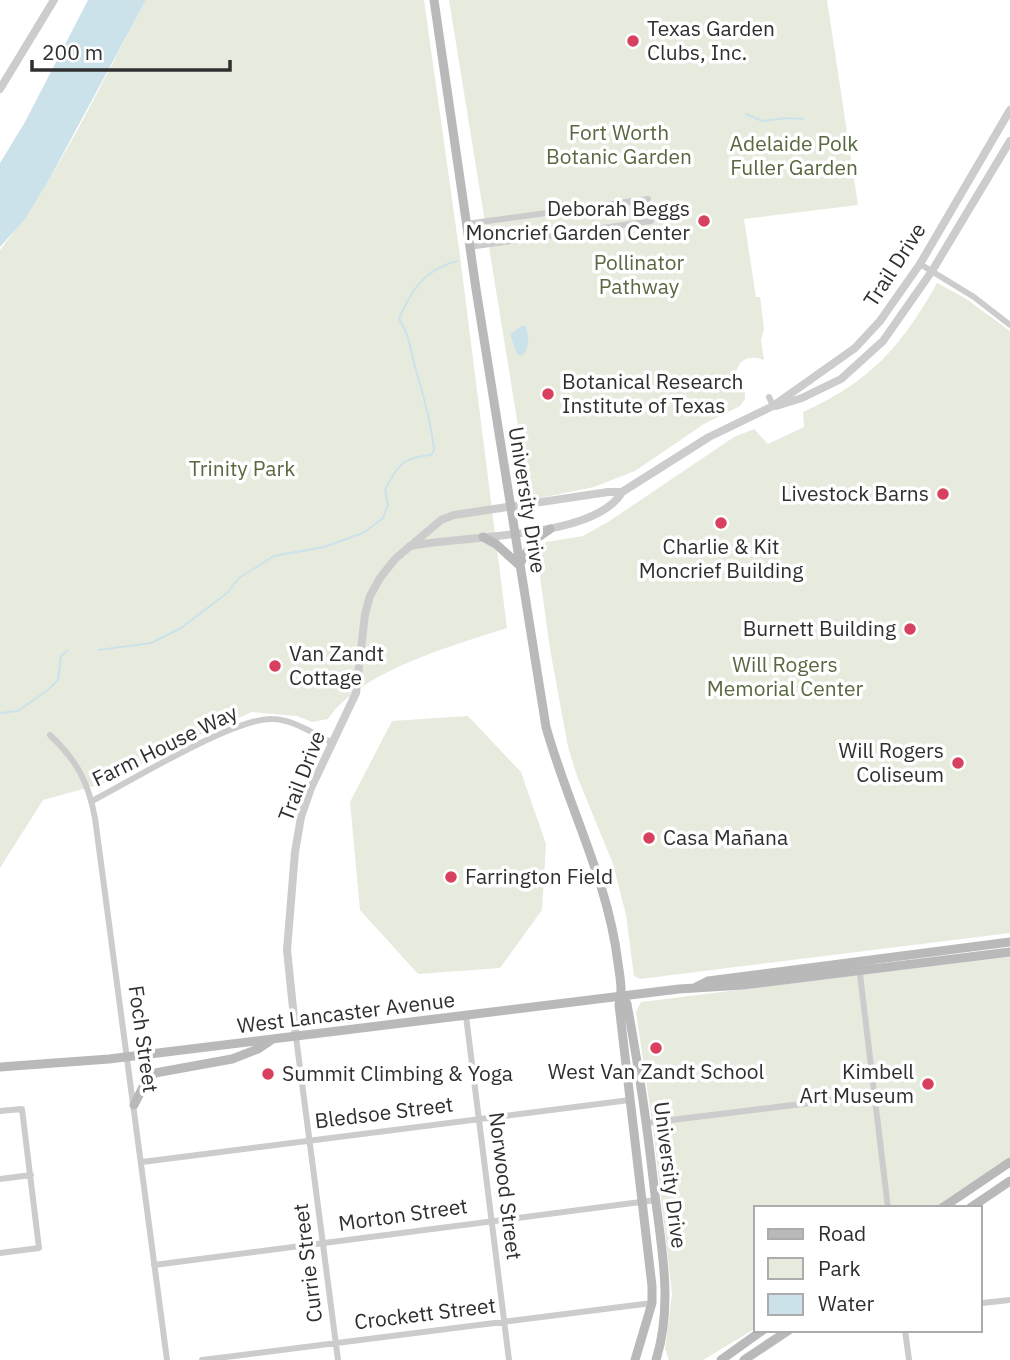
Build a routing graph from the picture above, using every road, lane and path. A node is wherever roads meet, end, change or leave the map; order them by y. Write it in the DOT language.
graph roads {
  1 [pos="54,0"];
  2 [pos="434,0"];
  3 [pos="0,89"];
  4 [pos="1010,110"];
  5 [pos="1010,141"];
  6 [pos="648,199"];
  7 [pos="651,221"];
  8 [pos="466,224"];
  9 [pos="469,247"];
  10 [pos="919,264"];
  11 [pos="932,271"];
  12 [pos="1010,325"];
  13 [pos="769,397"];
  14 [pos="773,406"];
  15 [pos="622,492"];
  16 [pos="511,508"];
  17 [pos="550,529"];
  18 [pos="514,533"];
  19 [pos="483,537"];
  20 [pos="410,546"];
  21 [pos="519,565"];
  22 [pos="50,735"];
  23 [pos="331,742"];
  24 [pos="92,801"];
  25 [pos="1010,942"];
  26 [pos="1010,952"];
  27 [pos="859,966"];
  28 [pos="622,996"];
  29 [pos="466,1016"];
  30 [pos="296,1037"];
  31 [pos="272,1039"];
  32 [pos="0,1067"];
  33 [pos="875,1095"];
  34 [pos="630,1100"];
  35 [pos="134,1105"];
  36 [pos="0,1111"];
  37 [pos="479,1119"];
  38 [pos="647,1123"];
  39 [pos="310,1140"];
  40 [pos="142,1162"];
  41 [pos="1006,1165"];
  42 [pos="31,1175"];
  43 [pos="985,1178"];
  44 [pos="0,1180"];
  45 [pos="1010,1181"];
  46 [pos="994,1192"];
  47 [pos="656,1200"];
  48 [pos="643,1201"];
  49 [pos="888,1206"];
  50 [pos="945,1206"];
  51 [pos="973,1206"];
  52 [pos="491,1221"];
  53 [pos="323,1243"];
  54 [pos="0,1253"];
  55 [pos="154,1265"];
  56 [pos="1010,1300"];
  57 [pos="652,1303"];
  58 [pos="982,1303"];
  59 [pos="504,1322"];
  60 [pos="762,1332"];
  61 [pos="767,1332"];
  62 [pos="786,1332"];
  63 [pos="905,1332"];
  64 [pos="774,1340"];
  65 [pos="335,1343"];
  66 [pos="661,1344"];
  67 [pos="167,1360"];
  68 [pos="202,1360"];
  69 [pos="338,1360"];
  70 [pos="509,1360"];
  71 [pos="635,1360"];
  72 [pos="656,1360"];
  73 [pos="666,1360"];
  74 [pos="721,1360"];
  75 [pos="744,1360"];
  76 [pos="908,1360"];
  1 -- 3 [label="street"];
  2 -- 8 [label="main road, University Drive"];
  4 -- 10 [label="street, Trail Drive"];
  5 -- 11 [label="street, Trail Drive"];
  6 -- 8 [label="street"];
  7 -- 9 [label="street"];
  8 -- 9 [label="main road, University Drive"];
  9 -- 16 [label="main road, University Drive"];
  10 -- 11 [label="street"];
  10 -- 14 [label="street, Trail Drive"];
  11 -- 12 [label="street"];
  11 -- 14 [label="street, Trail Drive"];
  13 -- 14 [label="street"];
  14 -- 15 [label="street, Trail Drive"];
  15 -- 16 [label="street, Trail Drive"];
  15 -- 17 [label="street, Trail Drive"];
  16 -- 18 [label="main road, University Drive"];
  16 -- 20 [label="street, Trail Drive"];
  17 -- 18 [label="street, Trail Drive"];
  17 -- 21 [label="main road"];
  18 -- 19 [label="street, Trail Drive"];
  18 -- 21 [label="main road, University Drive"];
  19 -- 20 [label="street, Trail Drive"];
  19 -- 21 [label="main road"];
  20 -- 23 [label="street, Trail Drive"];
  21 -- 28 [label="main road, University Drive"];
  22 -- 24 [label="street, Foch Street"];
  23 -- 24 [label="street, Farm House Way"];
  23 -- 30 [label="street, Trail Drive"];
  24 -- 35 [label="street, Foch Street"];
  25 -- 27 [label="main road, West Lancaster Avenue"];
  26 -- 27 [label="main road, West Lancaster Avenue"];
  27 -- 28 [label="main road, West Lancaster Avenue"];
  27 -- 33 [label="street"];
  28 -- 29 [label="main road, West Lancaster Avenue"];
  28 -- 34 [label="main road, University Drive"];
  28 -- 38 [label="main road, University Drive"];
  29 -- 30 [label="main road, West Lancaster Avenue"];
  29 -- 37 [label="street, Norwood Street"];
  30 -- 31 [label="main road, West Lancaster Avenue"];
  30 -- 39 [label="street, Currie Street"];
  31 -- 32 [label="main road, West Lancaster Avenue"];
  31 -- 35 [label="main road"];
  33 -- 38 [label="street"];
  33 -- 49 [label="street"];
  34 -- 37 [label="street, Bledsoe Street"];
  34 -- 38 [label="main road"];
  34 -- 48 [label="main road, University Drive"];
  35 -- 40 [label="street, Foch Street"];
  36 -- 42 [label="street"];
  37 -- 39 [label="street, Bledsoe Street"];
  37 -- 52 [label="street, Norwood Street"];
  38 -- 47 [label="main road, University Drive"];
  39 -- 40 [label="street, Bledsoe Street"];
  39 -- 53 [label="street, Currie Street"];
  40 -- 55 [label="street, Foch Street"];
  41 -- 43 [label="main road"];
  41 -- 45 [label="main road"];
  42 -- 44 [label="street"];
  42 -- 54 [label="street"];
  43 -- 46 [label="main road"];
  43 -- 50 [label="main road"];
  45 -- 46 [label="main road"];
  46 -- 51 [label="main road"];
  47 -- 48 [label="street, Morton Street"];
  47 -- 66 [label="main road, University Drive"];
  48 -- 52 [label="street, Morton Street"];
  48 -- 57 [label="main road, University Drive"];
  52 -- 53 [label="street, Morton Street"];
  52 -- 59 [label="street, Norwood Street"];
  53 -- 55 [label="street, Morton Street"];
  53 -- 65 [label="street, Currie Street"];
  55 -- 67 [label="street, Foch Street"];
  56 -- 58 [label="street"];
  57 -- 59 [label="street, Crockett Street"];
  57 -- 71 [label="main road, University Drive"];
  59 -- 65 [label="street, Crockett Street"];
  59 -- 70 [label="street, Norwood Street"];
  60 -- 74 [label="main road"];
  61 -- 64 [label="main road"];
  62 -- 64 [label="main road"];
  63 -- 76 [label="street"];
  64 -- 75 [label="main road"];
  65 -- 68 [label="street, Crockett Street"];
  65 -- 69 [label="street, Currie Street"];
  66 -- 72 [label="main road, University Drive"];
  66 -- 73 [label="main road"];
}
